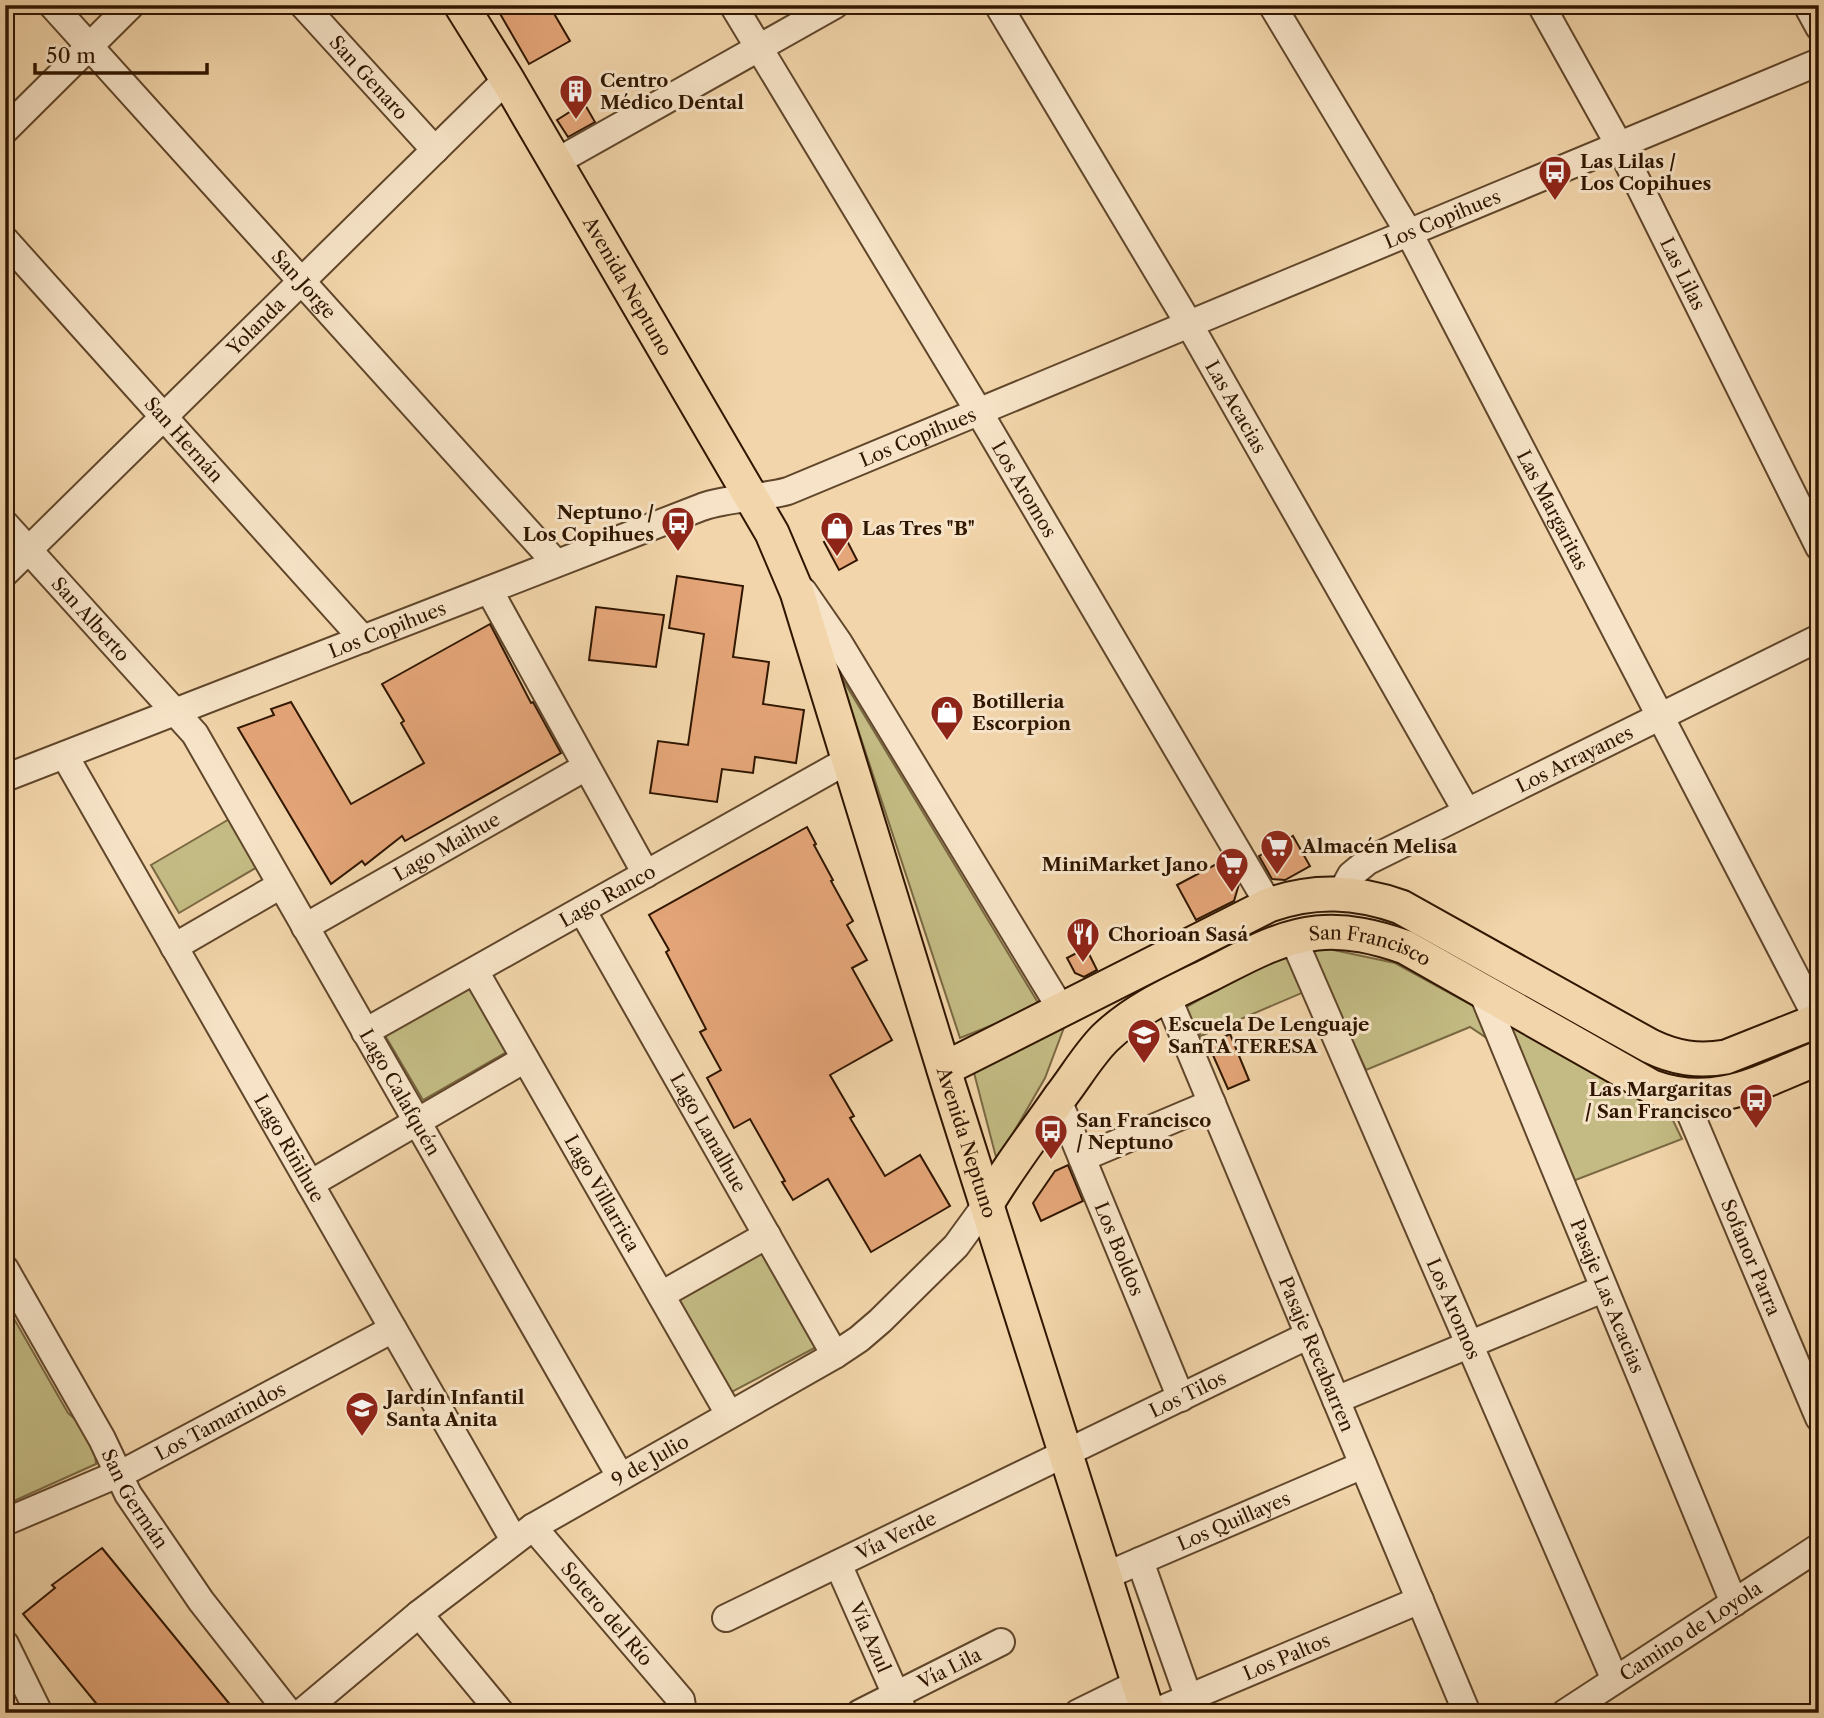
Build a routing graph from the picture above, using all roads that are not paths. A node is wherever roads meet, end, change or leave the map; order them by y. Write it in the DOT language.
graph roads {
  1 [pos="51,5"];
  2 [pos="131,5"];
  3 [pos="303,5"];
  4 [pos="461,5"];
  5 [pos="733,5"];
  6 [pos="835,5"];
  7 [pos="998,5"];
  8 [pos="1272,5"];
  9 [pos="1541,5"];
  10 [pos="1807,5"];
  11 [pos="1819,27"];
  12 [pos="89,47"];
  13 [pos="760,49"];
  14 [pos="1819,62"];
  15 [pos="507,79"];
  16 [pos="5,130"];
  17 [pos="1619,145"];
  18 [pos="435,150"];
  19 [pos="556,162"];
  20 [pos="1409,233"];
  21 [pos="5,240"];
  22 [pos="302,281"];
  23 [pos="1189,324"];
  24 [pos="979,412"];
  25 [pos="165,416"];
  26 [pos="751,497"];
  27 [pos="5,524"];
  28 [pos="1819,547"];
  29 [pos="29,550"];
  30 [pos="556,563"];
  31 [pos="789,572"];
  32 [pos="5,573"];
  33 [pos="489,590"];
  34 [pos="1819,638"];
  35 [pos="363,639"];
  36 [pos="175,712"];
  37 [pos="1660,716"];
  38 [pos="65,756"];
  39 [pos="849,759"];
  40 [pos="586,766"];
  41 [pos="5,778"];
  42 [pos="1467,812"];
  43 [pos="646,874"];
  44 [pos="281,885"];
  45 [pos="1341,893"];
  46 [pos="1269,905"];
  47 [pos="582,910"];
  48 [pos="305,927"];
  49 [pos="1293,938"];
  50 [pos="174,947"];
  51 [pos="475,971"];
  52 [pos="1480,989"];
  53 [pos="1167,996"];
  54 [pos="1061,1009"];
  55 [pos="1818,1020"];
  56 [pos="365,1032"];
  57 [pos="1819,1058"];
  58 [pos="525,1059"];
  59 [pos="944,1069"];
  60 [pos="1683,1096"];
  61 [pos="1058,1100"];
  62 [pos="1212,1103"];
  63 [pos="417,1121"];
  64 [pos="1082,1158"];
  65 [pos="310,1184"];
  66 [pos="988,1202"];
  67 [pos="767,1235"];
  68 [pos="5,1269"];
  69 [pos="1603,1289"];
  70 [pos="661,1296"];
  71 [pos="393,1329"];
  72 [pos="1309,1335"];
  73 [pos="1469,1345"];
  74 [pos="835,1355"];
  75 [pos="1181,1398"];
  76 [pos="1336,1400"];
  77 [pos="729,1414"];
  78 [pos="1819,1418"];
  79 [pos="1067,1453"];
  80 [pos="1363,1465"];
  81 [pos="119,1474"];
  82 [pos="620,1476"];
  83 [pos="5,1522"];
  84 [pos="524,1534"];
  85 [pos="1819,1548"];
  86 [pos="1140,1561"];
  87 [pos="838,1564"];
  88 [pos="1105,1576"];
  89 [pos="1420,1600"];
  90 [pos="1734,1603"];
  91 [pos="419,1614"];
  92 [pos="726,1618"];
  93 [pos="1001,1642"];
  94 [pos="5,1644"];
  95 [pos="1615,1680"];
  96 [pos="1147,1703"];
  97 [pos="900,1704"];
  98 [pos="1191,1705"];
  99 [pos="682,1706"];
  100 [pos="39,1713"];
  101 [pos="289,1713"];
  102 [pos="301,1713"];
  103 [pos="501,1713"];
  104 [pos="860,1713"];
  105 [pos="1078,1713"];
  106 [pos="1467,1713"];
  107 [pos="1564,1713"];
  1 -- 12 [label="street, San Jorge"];
  2 -- 12 [label="street"];
  3 -- 18 [label="street, San Genaro"];
  4 -- 15 [label="main road, Avenida Neptuno"];
  5 -- 13 [label="street, Los Aromos"];
  6 -- 13 [label="street"];
  7 -- 23 [label="street, Las Acacias"];
  8 -- 20 [label="street, Las Margaritas"];
  9 -- 17 [label="street, Las Lilas"];
  10 -- 11 [label="street"];
  12 -- 16 [label="street"];
  12 -- 22 [label="street, San Jorge"];
  13 -- 19 [label="street"];
  13 -- 24 [label="street, Los Aromos"];
  14 -- 17 [label="street, Los Copihues"];
  15 -- 18 [label="street, Yolanda"];
  15 -- 19 [label="main road, Avenida Neptuno"];
  17 -- 20 [label="street, Los Copihues"];
  17 -- 28 [label="street, Las Lilas"];
  18 -- 22 [label="street, Yolanda"];
  19 -- 26 [label="main road, Avenida Neptuno"];
  20 -- 23 [label="street, Los Copihues"];
  20 -- 37 [label="street, Las Margaritas"];
  21 -- 25 [label="street, San Hernán"];
  22 -- 25 [label="street, Yolanda"];
  22 -- 30 [label="street, San Jorge"];
  23 -- 24 [label="street, Los Copihues"];
  23 -- 42 [label="street, Las Acacias"];
  24 -- 26 [label="street, Los Copihues"];
  24 -- 46 [label="street, Los Aromos"];
  25 -- 29 [label="street, Yolanda"];
  25 -- 35 [label="street, San Hernán"];
  26 -- 30 [label="street, Los Copihues"];
  26 -- 31 [label="main road, Avenida Neptuno"];
  27 -- 29 [label="street, San Alberto"];
  29 -- 32 [label="street, Yolanda"];
  29 -- 36 [label="street, San Alberto"];
  30 -- 33 [label="street, Los Copihues"];
  31 -- 39 [label="main road, Avenida Neptuno"];
  31 -- 54 [label="street, Avenida Neptuno"];
  33 -- 35 [label="street, Los Copihues"];
  33 -- 40 [label="street"];
  34 -- 37 [label="street, Los Arrayanes"];
  35 -- 36 [label="street, Los Copihues"];
  36 -- 38 [label="street, Los Copihues"];
  36 -- 44 [label="street, Lago Calafquén"];
  37 -- 42 [label="street, Los Arrayanes"];
  37 -- 55 [label="street, Las Margaritas"];
  38 -- 41 [label="street, Los Copihues"];
  38 -- 50 [label="street, Lago Riñihue"];
  39 -- 43 [label="street, Lago Ranco"];
  39 -- 59 [label="main road, Avenida Neptuno"];
  40 -- 43 [label="street"];
  40 -- 48 [label="street, Lago Maihue"];
  42 -- 45 [label="street, Los Arrayanes"];
  43 -- 47 [label="street, Lago Ranco"];
  44 -- 48 [label="street, Lago Calafquén"];
  44 -- 50 [label="street"];
  45 -- 46 [label="main road, San Francisco"];
  45 -- 55 [label="main road, San Francisco"];
  46 -- 54 [label="main road, San Francisco"];
  47 -- 51 [label="street, Lago Ranco"];
  47 -- 67 [label="street, Lago Lanalhue"];
  48 -- 56 [label="street, Lago Calafquén"];
  49 -- 52 [label="main road, San Francisco"];
  49 -- 53 [label="main road, San Francisco"];
  49 -- 73 [label="street, Los Aromos"];
  50 -- 65 [label="street, Lago Riñihue"];
  51 -- 56 [label="street, Lago Ranco"];
  51 -- 58 [label="street, Lago Villarrica"];
  52 -- 60 [label="main road, San Francisco"];
  52 -- 69 [label="street, Pasaje Las Acacias"];
  53 -- 61 [label="main road, San Francisco"];
  53 -- 62 [label="street, Pasaje Recabarren"];
  54 -- 59 [label="main road, San Francisco"];
  56 -- 63 [label="street, Lago Calafquén"];
  57 -- 60 [label="main road, San Francisco"];
  58 -- 63 [label="street"];
  58 -- 70 [label="street, Lago Villarrica"];
  59 -- 66 [label="main road, Avenida Neptuno"];
  60 -- 78 [label="street, Sofanor Parra"];
  61 -- 64 [label="street, Los Boldos"];
  61 -- 66 [label="main road, San Francisco"];
  62 -- 64 [label="street"];
  62 -- 72 [label="street, Pasaje Recabarren"];
  63 -- 65 [label="street"];
  63 -- 82 [label="street, Lago Calafquén"];
  64 -- 75 [label="street, Los Boldos"];
  65 -- 71 [label="street, Lago Riñihue"];
  66 -- 74 [label="street, 9 de Julio"];
  66 -- 79 [label="main road, Avenida Neptuno"];
  67 -- 70 [label="street"];
  67 -- 74 [label="street, Lago Lanalhue"];
  68 -- 81 [label="street, San Germán"];
  69 -- 73 [label="street"];
  69 -- 90 [label="street, Pasaje Las Acacias"];
  70 -- 77 [label="street, Lago Villarrica"];
  71 -- 81 [label="street, Los Tamarindos"];
  71 -- 84 [label="street, Lago Riñihue"];
  72 -- 75 [label="street, Los Tilos"];
  72 -- 76 [label="street, Pasaje Recabarren"];
  73 -- 76 [label="street"];
  73 -- 95 [label="street, Los Aromos"];
  74 -- 77 [label="street, 9 de Julio"];
  75 -- 79 [label="street, Los Tilos"];
  76 -- 80 [label="street, Pasaje Recabarren"];
  77 -- 82 [label="street, 9 de Julio"];
  79 -- 87 [label="street, Vía Verde"];
  79 -- 88 [label="main road, Avenida Neptuno"];
  80 -- 86 [label="street, Los Quillayes"];
  80 -- 89 [label="street, Pasaje Recabarren"];
  81 -- 83 [label="street, Los Tamarindos"];
  81 -- 101 [label="street, San Germán"];
  82 -- 84 [label="street, 9 de Julio"];
  84 -- 91 [label="street, 9 de Julio"];
  84 -- 99 [label="street, Sotero del Río"];
  85 -- 90 [label="street, Camino de Loyola"];
  86 -- 88 [label="street, Los Quillayes"];
  86 -- 98 [label="street"];
  87 -- 92 [label="street, Vía Verde"];
  87 -- 97 [label="street, Vía Azul"];
  88 -- 96 [label="main road, Avenida Neptuno"];
  89 -- 98 [label="street, Los Paltos"];
  89 -- 106 [label="street, Pasaje Recabarren"];
  90 -- 95 [label="street, Camino de Loyola"];
  91 -- 102 [label="street, 9 de Julio"];
  91 -- 103 [label="street"];
  93 -- 97 [label="street, Vía Lila"];
  94 -- 100 [label="street"];
  95 -- 107 [label="street, Camino de Loyola"];
  96 -- 98 [label="street, Los Paltos"];
  96 -- 105 [label="street, Los Paltos"];
  97 -- 104 [label="street, Vía Lila"];
}
